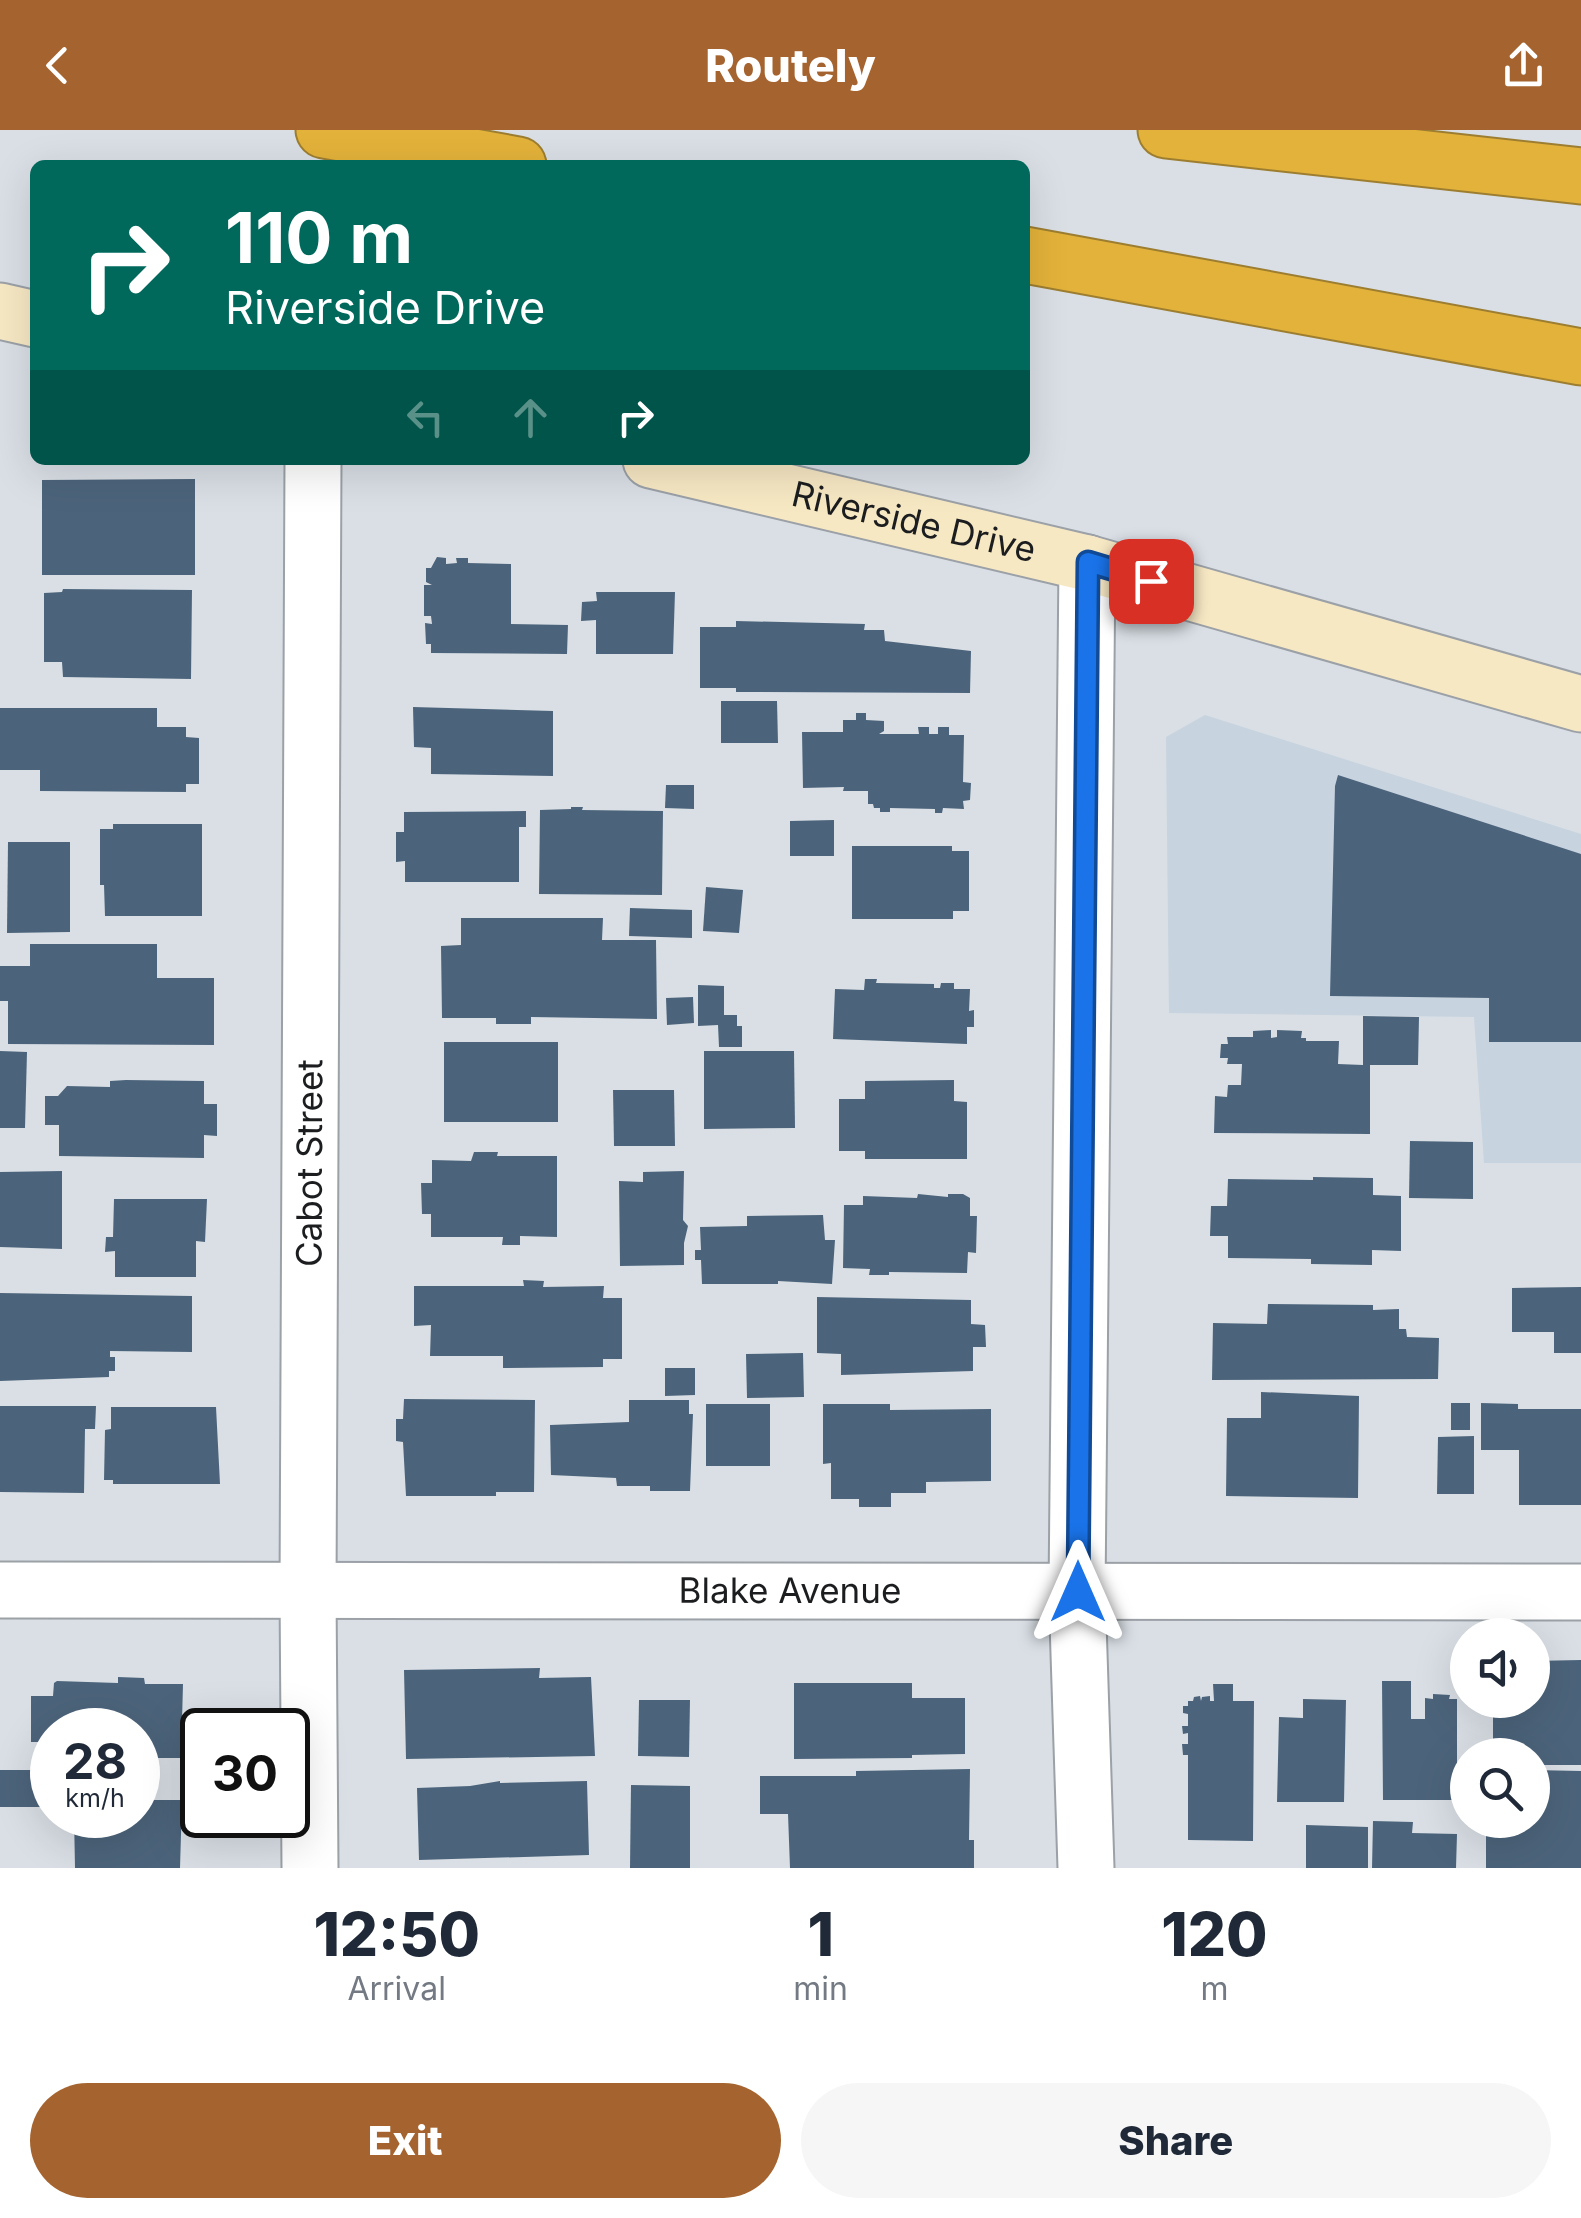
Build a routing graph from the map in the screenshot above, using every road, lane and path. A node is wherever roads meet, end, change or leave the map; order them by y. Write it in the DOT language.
graph roads {
  1 [pos="324,130"];
  2 [pos="1166,130"];
  3 [pos="490,160"];
  4 [pos="1581,176"];
  5 [pos="1030,256"];
  6 [pos="0,311"];
  7 [pos="30,317"];
  8 [pos="1581,357"];
  9 [pos="314,465"];
  10 [pos="672,465"];
  11 [pos="1088,562"];
  12 [pos="1581,704"];
  13 [pos="0,1590"];
  14 [pos="308,1591"];
  15 [pos="1078,1592"];
  16 [pos="1581,1592"];
  17 [pos="310,1868"];
  18 [pos="1086,1868"];
  1 -- 3 [label="highway"];
  2 -- 4 [label="highway"];
  5 -- 8 [label="highway"];
  6 -- 7 [label="main road"];
  9 -- 14 [label="street, Cabot Street"];
  10 -- 11 [label="main road, Riverside Drive"];
  11 -- 12 [label="main road, Riverside Drive"];
  11 -- 15 [label="street"];
  13 -- 14 [label="street, Blake Avenue"];
  14 -- 15 [label="street, Blake Avenue"];
  14 -- 17 [label="street, Cabot Street"];
  15 -- 16 [label="street, Blake Avenue"];
  15 -- 18 [label="street"];
}
